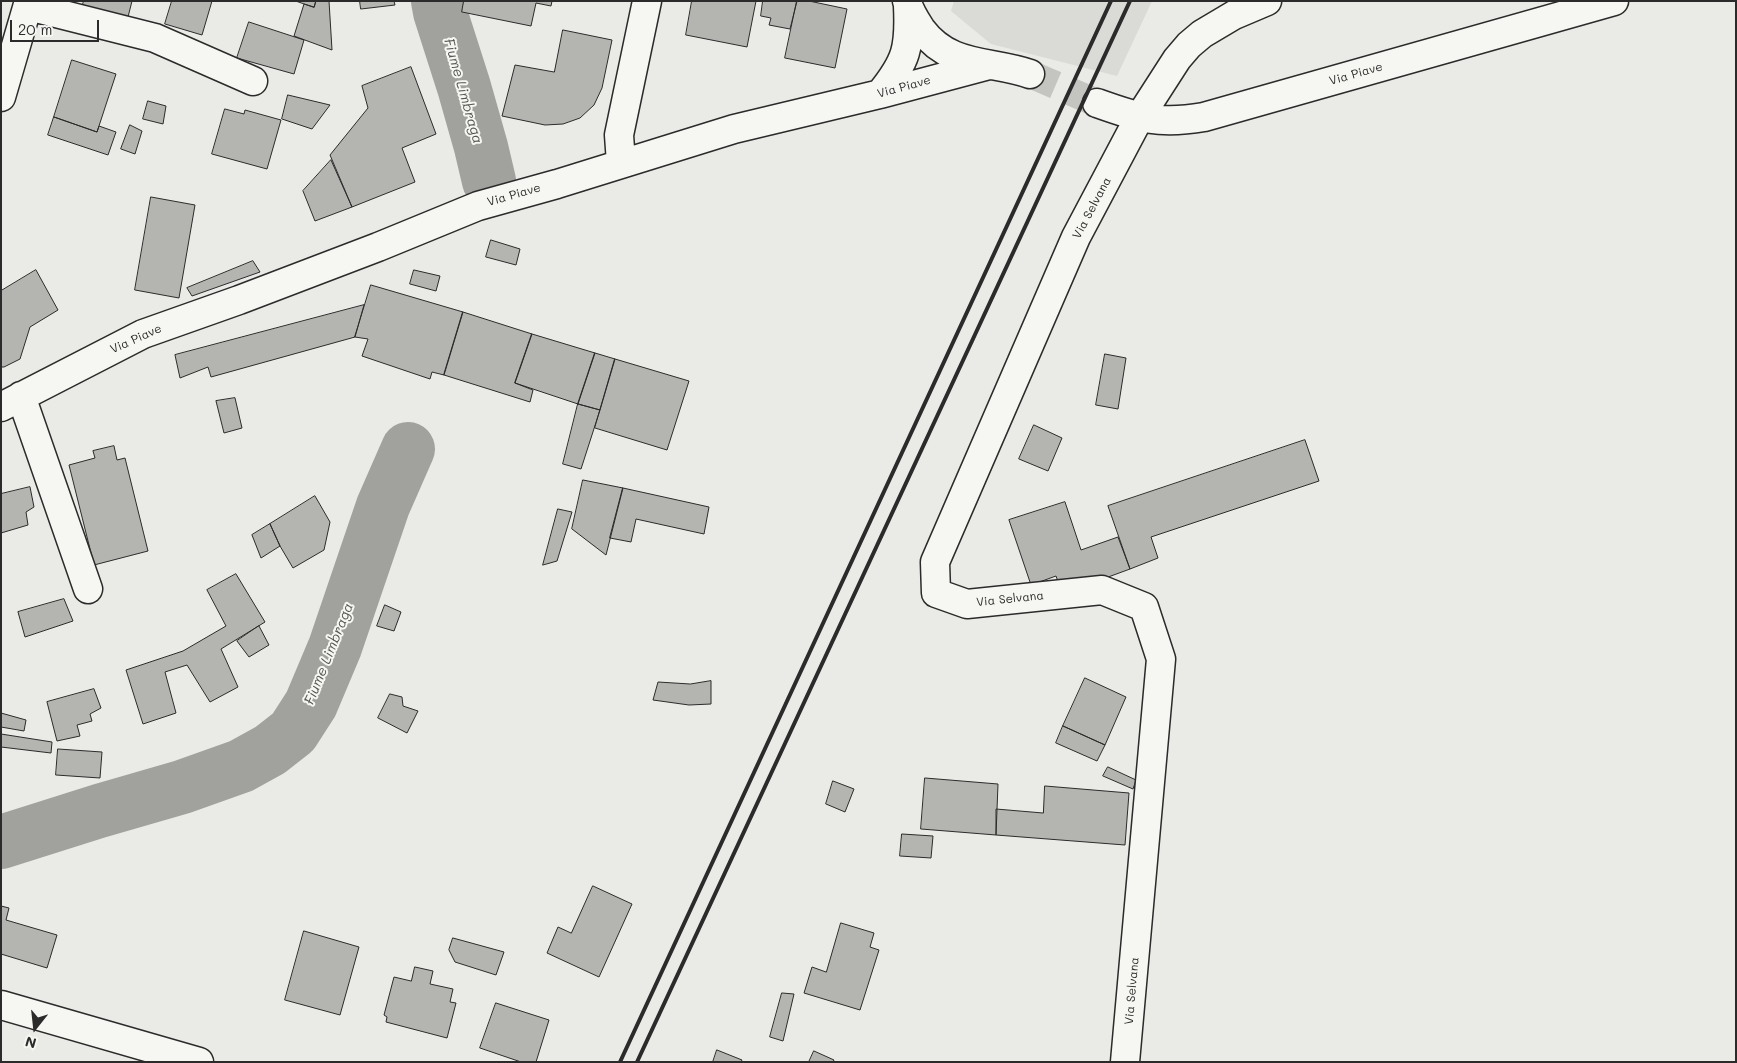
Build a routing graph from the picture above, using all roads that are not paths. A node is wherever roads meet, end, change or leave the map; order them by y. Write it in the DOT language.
graph roads {
  1 [pos="647,1"];
  2 [pos="1266,1"];
  3 [pos="1614,1"];
  4 [pos="907,3"];
  5 [pos="29,4"];
  6 [pos="7,53"];
  7 [pos="989,65"];
  8 [pos="1030,74"];
  9 [pos="253,81"];
  10 [pos="880,94"];
  11 [pos="1,97"];
  12 [pos="1097,103"];
  13 [pos="1139,118"];
  14 [pos="621,164"];
  15 [pos="11,401"];
  16 [pos="88,589"];
  17 [pos="1,1005"];
  18 [pos="194,1061"];
  19 [pos="1126,1062"];
  1 -- 14 [label="street"];
  2 -- 13 [label="street"];
  3 -- 13 [label="street, Via Piave"];
  4 -- 7 [label="street"];
  4 -- 10 [label="street"];
  5 -- 6 [label="street"];
  5 -- 9 [label="street"];
  6 -- 11 [label="street"];
  7 -- 8 [label="street, Via Piave"];
  7 -- 10 [label="street, Via Piave"];
  10 -- 14 [label="street, Via Piave"];
  12 -- 13 [label="street, Via Piave"];
  13 -- 19 [label="street, Via Selvana"];
  14 -- 15 [label="street, Via Piave"];
  15 -- 16 [label="street, Via Piave"];
  17 -- 18 [label="street"];
}
